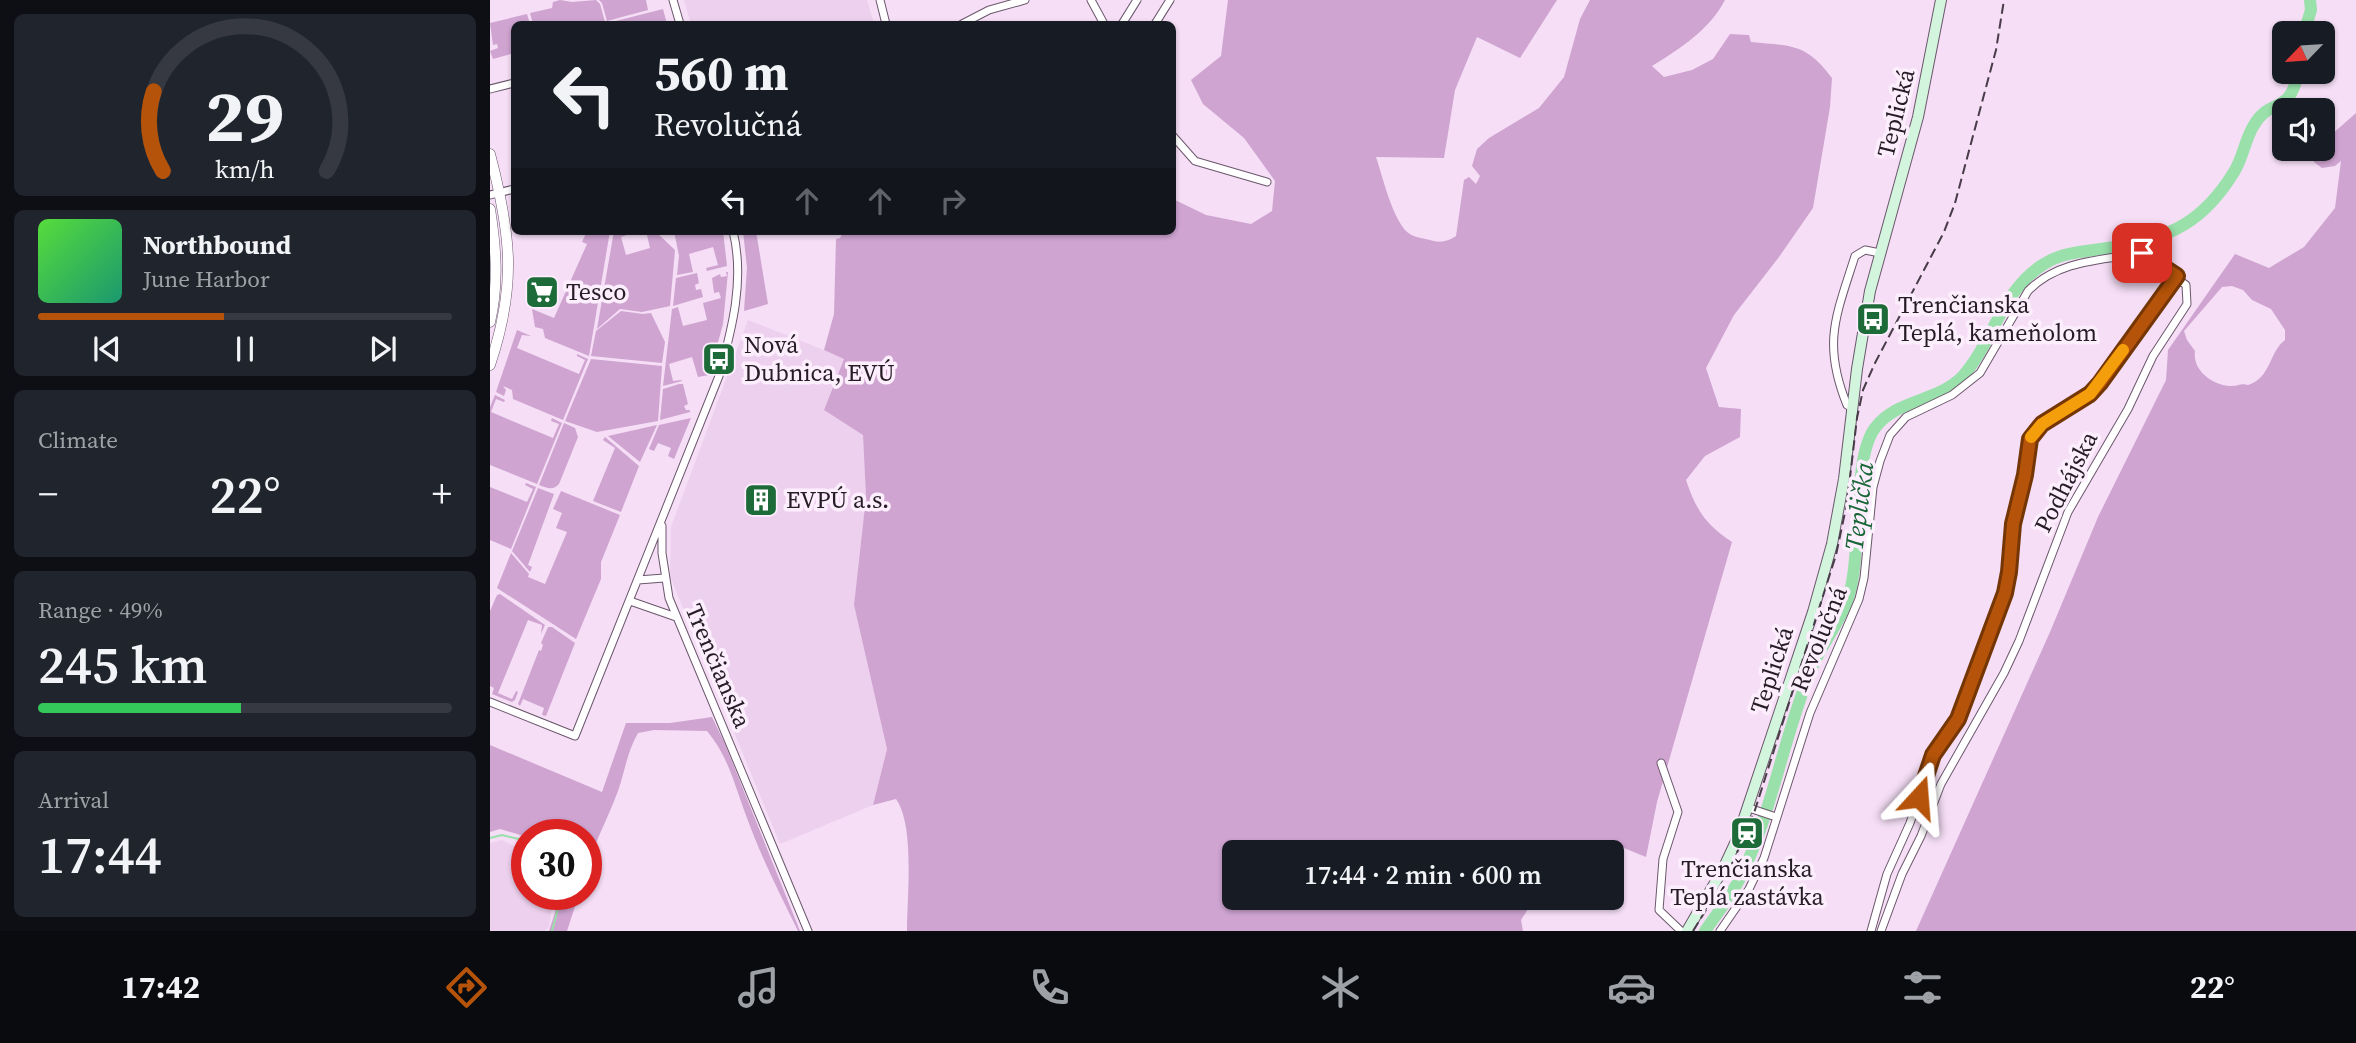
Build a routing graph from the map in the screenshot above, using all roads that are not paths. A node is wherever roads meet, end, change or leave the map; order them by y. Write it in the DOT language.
graph roads {
  1 [pos="673,0"];
  2 [pos="880,0"];
  3 [pos="1025,0"];
  4 [pos="1091,0"];
  5 [pos="1137,0"];
  6 [pos="1170,0"];
  7 [pos="1941,0"];
  8 [pos="679,21"];
  9 [pos="885,21"];
  10 [pos="968,21"];
  11 [pos="1102,21"];
  12 [pos="1124,21"];
  13 [pos="1157,21"];
  14 [pos="511,84"];
  15 [pos="490,89"];
  16 [pos="1176,140"];
  17 [pos="490,154"];
  18 [pos="1267,182"];
  19 [pos="495,194"];
  20 [pos="490,209"];
  21 [pos="733,235"];
  22 [pos="1880,253"];
  23 [pos="2177,276"];
  24 [pos="2186,285"];
  25 [pos="490,322"];
  26 [pos="490,365"];
  27 [pos="1852,408"];
  28 [pos="663,518"];
  29 [pos="664,578"];
  30 [pos="638,580"];
  31 [pos="630,601"];
  32 [pos="676,617"];
  33 [pos="490,702"];
  34 [pos="1661,763"];
  35 [pos="1753,809"];
  36 [pos="1774,816"];
  37 [pos="808,931"];
  38 [pos="1681,931"];
  39 [pos="1686,931"];
  40 [pos="1720,931"];
  41 [pos="1871,931"];
  42 [pos="1881,931"];
  1 -- 8 [label="street"];
  2 -- 9 [label="street"];
  3 -- 10 [label="street"];
  4 -- 11 [label="street"];
  5 -- 12 [label="street"];
  6 -- 13 [label="street"];
  7 -- 22 [label="main road, Teplická"];
  14 -- 15 [label="street"];
  16 -- 18 [label="street"];
  17 -- 19 [label="street"];
  19 -- 26 [label="street"];
  20 -- 25 [label="street"];
  21 -- 28 [label="street, Trenčianska"];
  22 -- 27 [label="main road, Teplická"];
  22 -- 27 [label="street"];
  23 -- 24 [label="street, Revolučná"];
  23 -- 36 [label="street, Revolučná"];
  23 -- 41 [label="street"];
  24 -- 42 [label="street, Podhájska"];
  27 -- 35 [label="main road, Teplická"];
  28 -- 29 [label="street, Trenčianska"];
  28 -- 30 [label="street, Trenčianska"];
  29 -- 30 [label="street"];
  29 -- 32 [label="street, Trenčianska"];
  30 -- 31 [label="street, Trenčianska"];
  31 -- 32 [label="street"];
  31 -- 33 [label="street, Trenčianska"];
  32 -- 37 [label="street, Trenčianska"];
  34 -- 38 [label="street"];
  35 -- 36 [label="street"];
  35 -- 39 [label="main road, Teplická"];
  36 -- 40 [label="street, Revolučná"];
}
